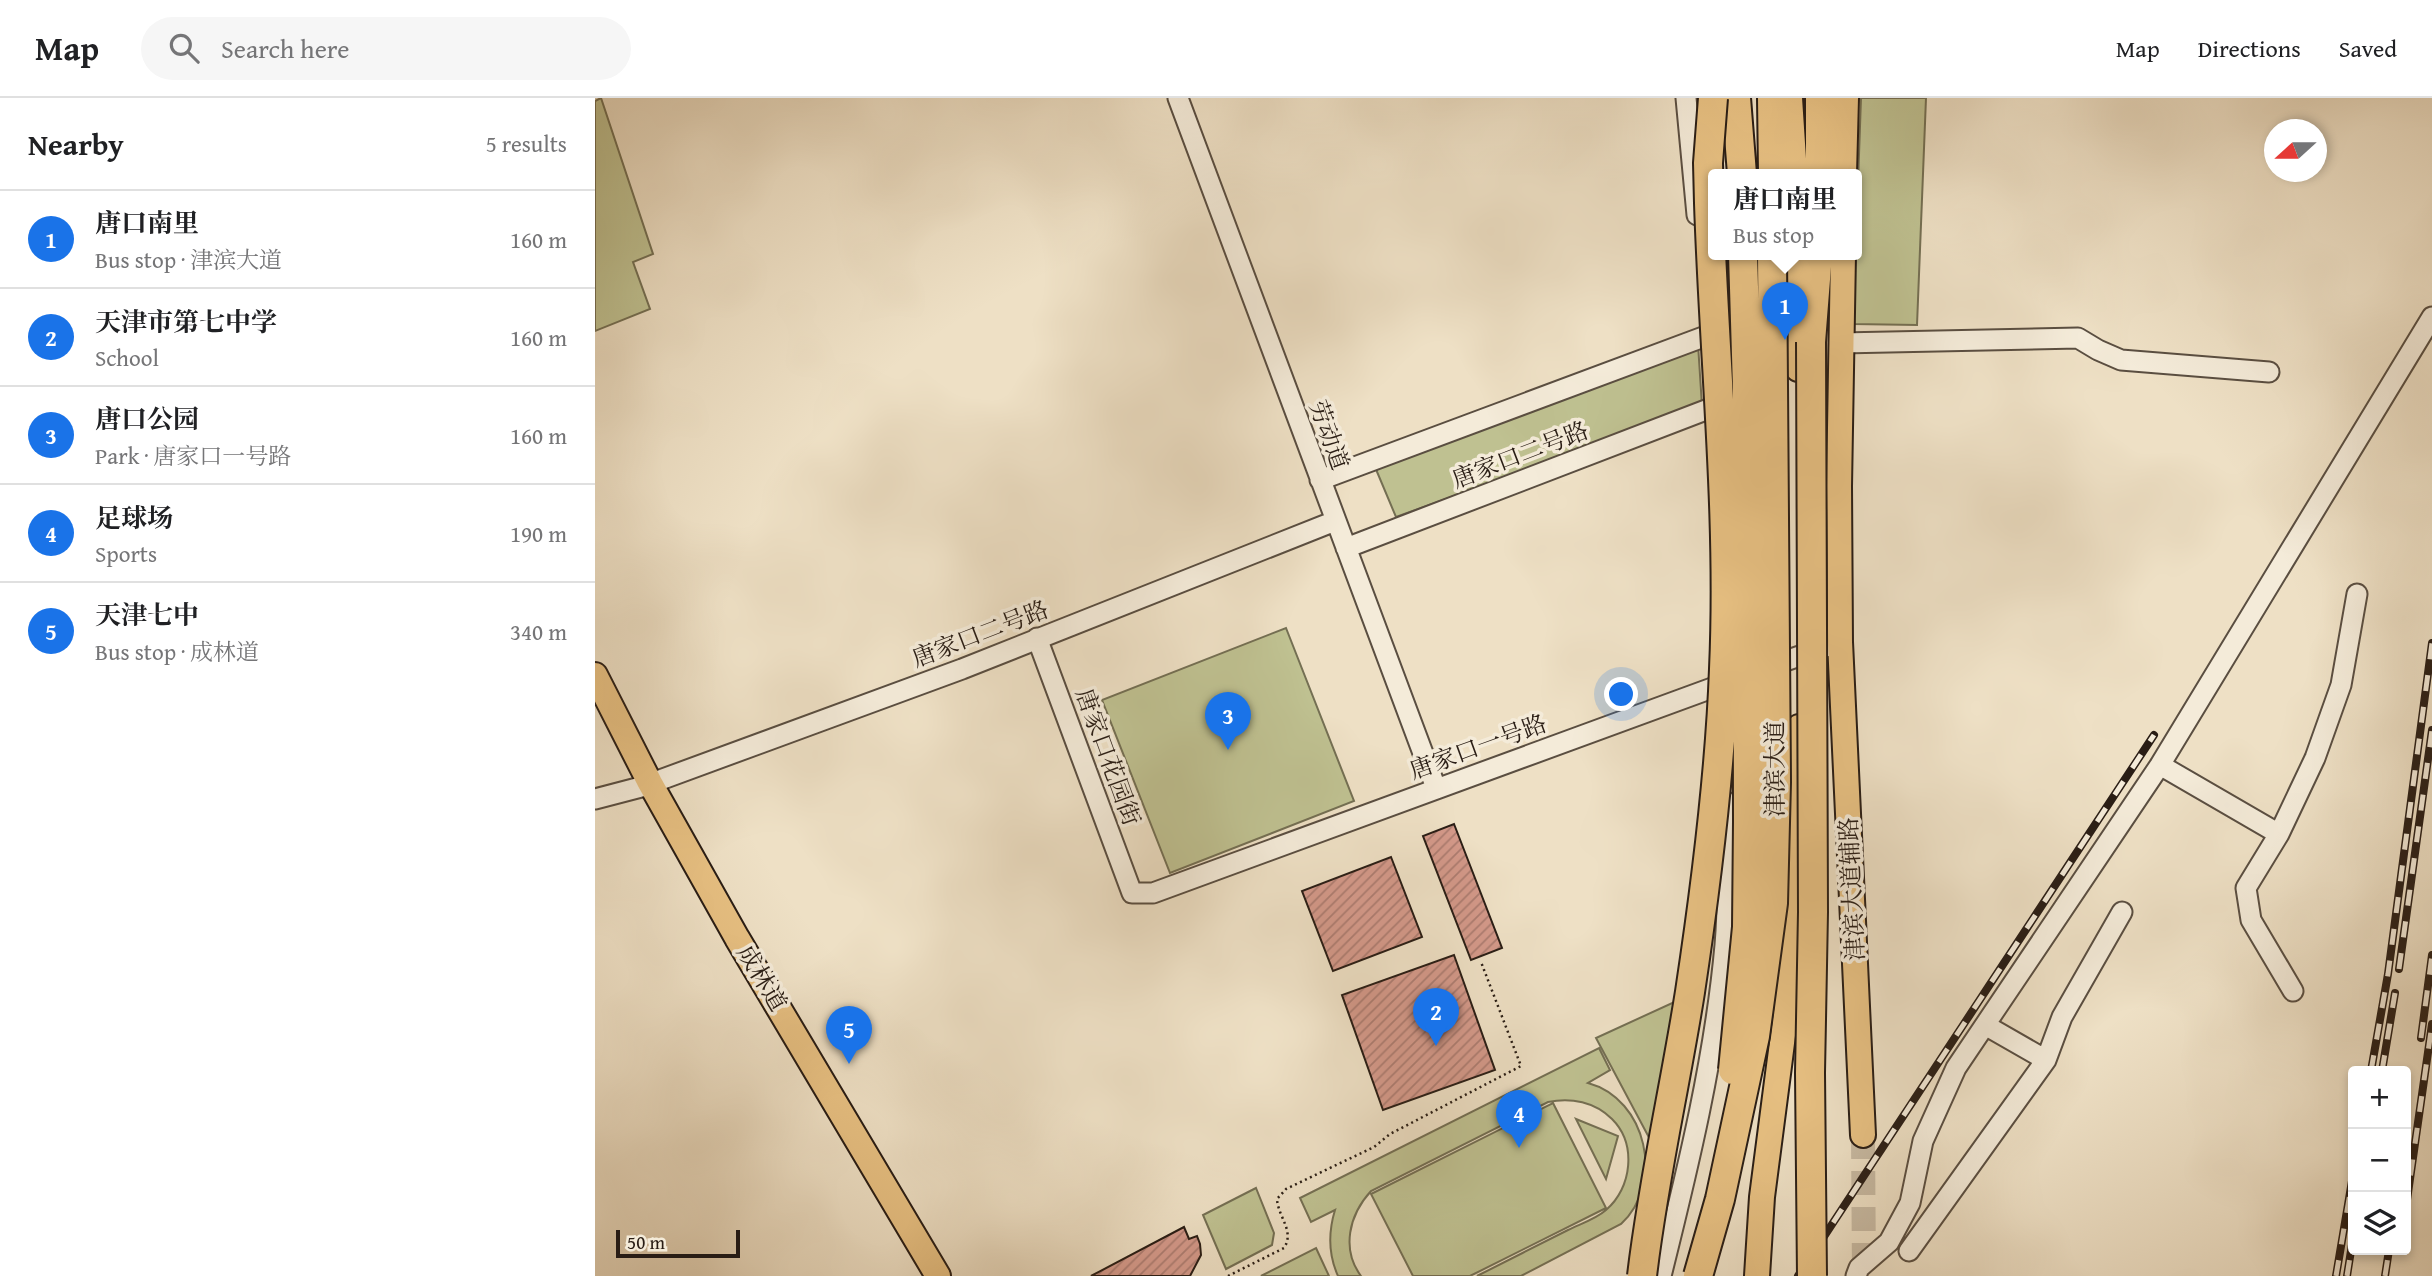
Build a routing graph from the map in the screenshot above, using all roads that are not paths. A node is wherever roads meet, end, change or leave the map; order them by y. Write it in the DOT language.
graph roads {
  1 [pos="1178,98"];
  2 [pos="1686,98"];
  3 [pos="1713,98"];
  4 [pos="1736,98"];
  5 [pos="1772,98"];
  6 [pos="1790,98"];
  7 [pos="1807,98"];
  8 [pos="1820,98"];
  9 [pos="1846,98"];
  10 [pos="1708,169"];
  11 [pos="1742,169"];
  12 [pos="1773,169"];
  13 [pos="1795,169"];
  14 [pos="1807,169"];
  15 [pos="1821,169"];
  16 [pos="1845,169"];
  17 [pos="1712,260"];
  18 [pos="1743,260"];
  19 [pos="1772,260"];
  20 [pos="1797,260"];
  21 [pos="1809,260"];
  22 [pos="1818,260"];
  23 [pos="1843,260"];
  24 [pos="2432,317"];
  25 [pos="1706,336"];
  26 [pos="1811,342"];
  27 [pos="1841,343"];
  28 [pos="2269,372"];
  29 [pos="1711,408"];
  30 [pos="1320,480"];
  31 [pos="1335,521"];
  32 [pos="1346,548"];
  33 [pos="2357,594"];
  34 [pos="1037,638"];
  35 [pos="1840,642"];
  36 [pos="1800,656"];
  37 [pos="595,675"];
  38 [pos="1718,686"];
  39 [pos="595,696"];
  40 [pos="2160,765"];
  41 [pos="646,785"];
  42 [pos="1436,788"];
  43 [pos="595,799"];
  44 [pos="2279,834"];
  45 [pos="1132,893"];
  46 [pos="2122,912"];
  47 [pos="1803,917"];
  48 [pos="2293,990"];
  49 [pos="1985,1025"];
  50 [pos="2046,1060"];
  51 [pos="1863,1135"];
  52 [pos="1727,1159"];
  53 [pos="1909,1251"];
  54 [pos="921,1276"];
  55 [pos="938,1276"];
  56 [pos="1642,1276"];
  57 [pos="1661,1276"];
  58 [pos="1698,1276"];
  59 [pos="1757,1276"];
  60 [pos="1812,1276"];
  61 [pos="1831,1276"];
  62 [pos="1856,1276"];
  1 -- 30 [label="street, 劳动道"];
  2 -- 25 [label="street"];
  3 -- 10 [label="highway, bridge"];
  4 -- 11 [label="highway"];
  5 -- 12 [label="highway"];
  6 -- 13 [label="main road"];
  7 -- 14 [label="highway"];
  8 -- 15 [label="highway"];
  9 -- 16 [label="main road"];
  17 -- 56 [label="highway, bridge"];
  18 -- 52 [label="highway, bridge"];
  19 -- 52 [label="highway, 津滨大道, bridge"];
  20 -- 36 [label="main road"];
  21 -- 26 [label="highway, 津滨大道"];
  22 -- 26 [label="highway"];
  23 -- 27 [label="main road, 津滨大道辅路"];
  24 -- 40 [label="street"];
  25 -- 29 [label="street"];
  25 -- 30 [label="street"];
  26 -- 47 [label="highway, 津滨大道, bridge"];
  27 -- 28 [label="street"];
  27 -- 35 [label="main road, 津滨大道辅路"];
  29 -- 32 [label="street, 唐家口二号路"];
  29 -- 38 [label="street"];
  30 -- 31 [label="street, 劳动道"];
  31 -- 32 [label="street, 劳动道"];
  31 -- 34 [label="street, 唐家口二号路"];
  32 -- 42 [label="street, 劳动道"];
  33 -- 44 [label="street"];
  34 -- 41 [label="street, 唐家口二号路"];
  34 -- 45 [label="street, 唐家口花园街"];
  35 -- 36 [label="street, 唐家口一号路"];
  35 -- 51 [label="main road, 津滨大道辅路"];
  36 -- 38 [label="street, 唐家口一号路"];
  36 -- 47 [label="main road"];
  37 -- 41 [label="main road, 成林道"];
  38 -- 42 [label="street, 唐家口一号路"];
  38 -- 57 [label="street"];
  39 -- 41 [label="main road, 成林道"];
  40 -- 44 [label="street"];
  40 -- 49 [label="street"];
  41 -- 43 [label="street, 唐家口二号路"];
  41 -- 54 [label="main road, 成林道"];
  41 -- 55 [label="main road, 成林道"];
  42 -- 45 [label="street, 唐家口一号路"];
  44 -- 48 [label="street"];
  46 -- 50 [label="street"];
  47 -- 59 [label="main road, 津滨大道"];
  47 -- 60 [label="highway, bridge"];
  47 -- 61 [label="highway, bridge"];
  49 -- 50 [label="street"];
  49 -- 62 [label="street"];
  50 -- 53 [label="street"];
  52 -- 58 [label="highway, 津滨大道, bridge"];
}
